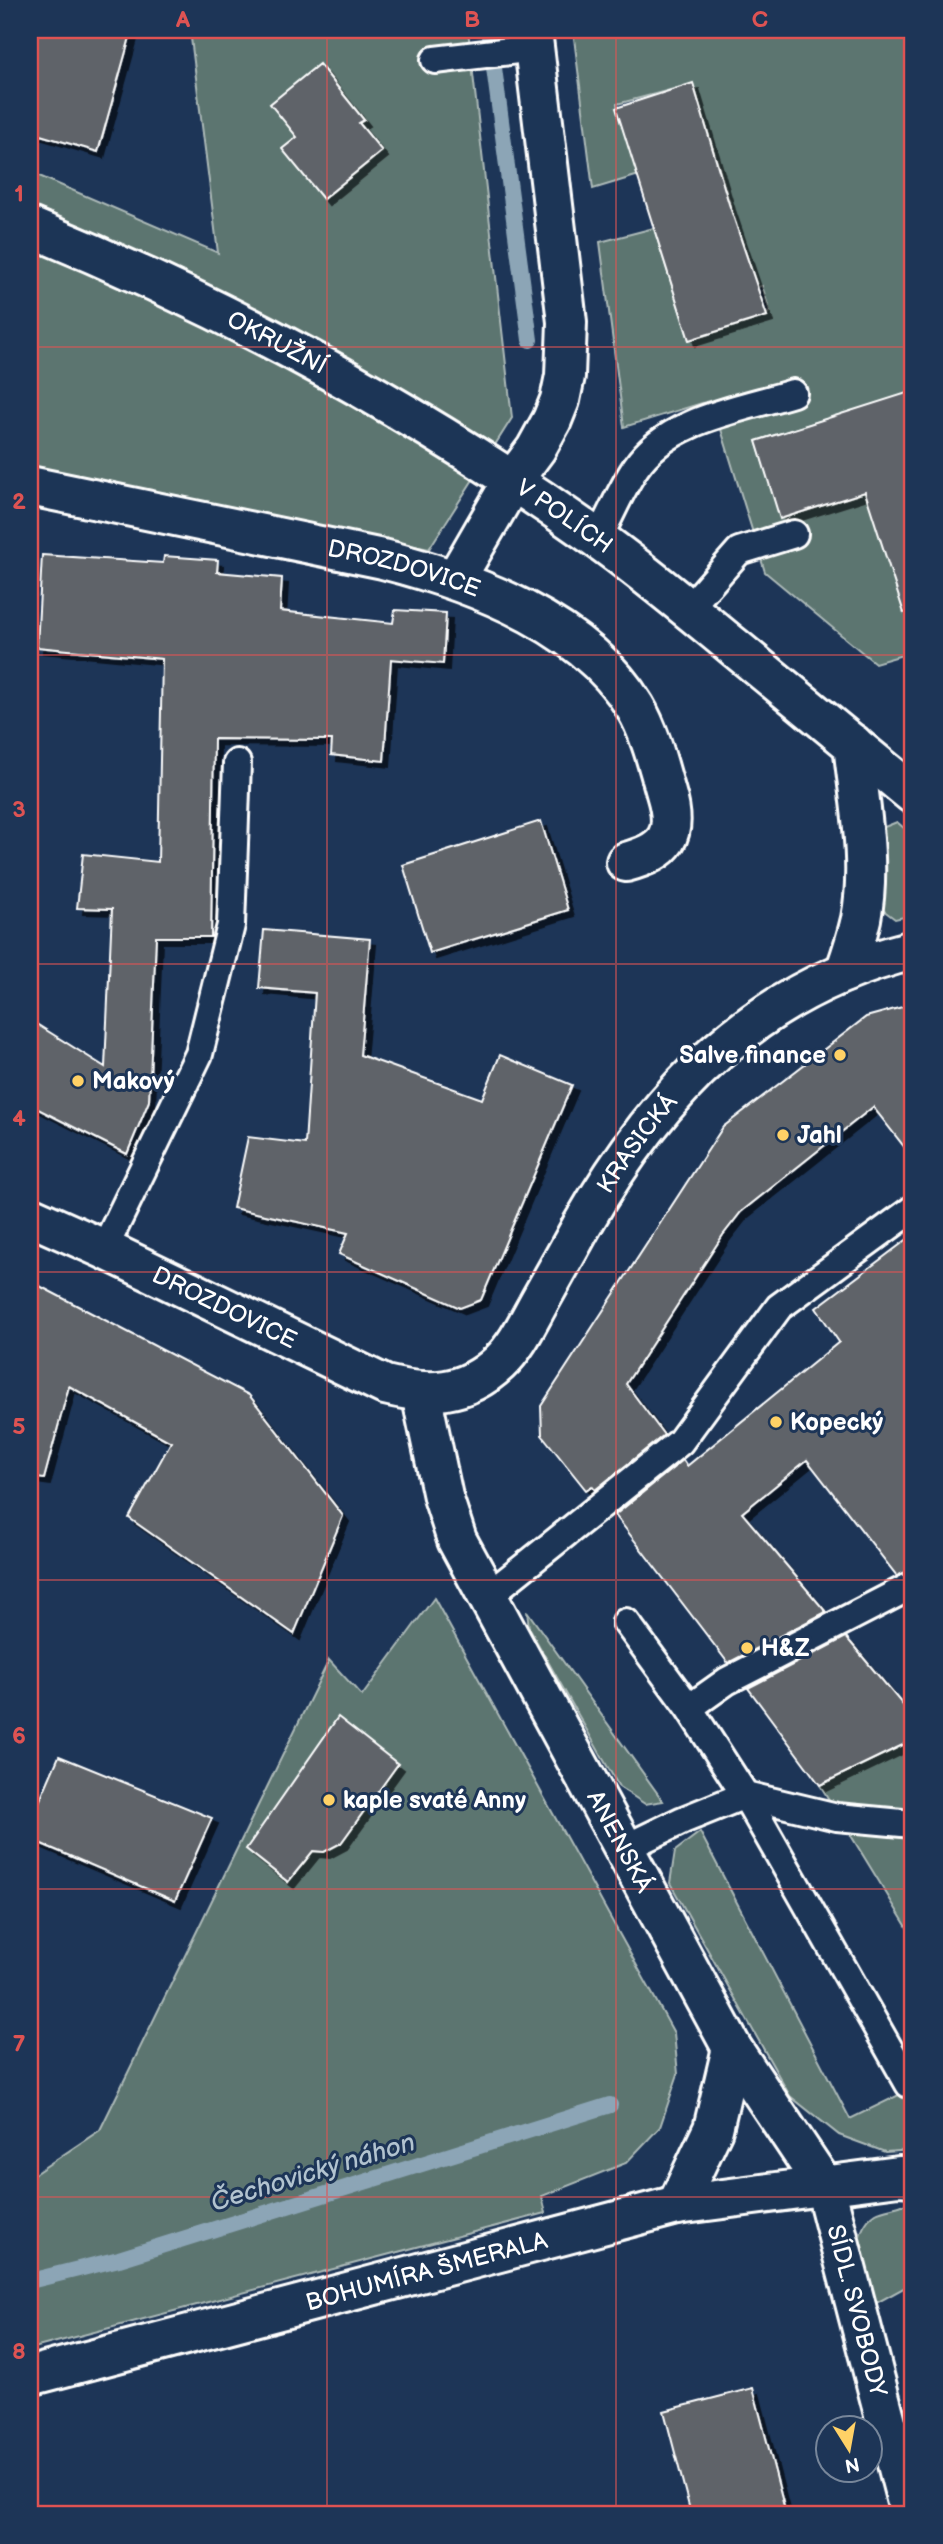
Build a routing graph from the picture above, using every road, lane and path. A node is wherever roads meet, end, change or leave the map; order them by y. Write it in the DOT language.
graph roads {
  1 [pos="524,43"];
  2 [pos="435,60"];
  3 [pos="30,227"];
  4 [pos="793,393"];
  5 [pos="513,480"];
  6 [pos="30,486"];
  7 [pos="794,534"];
  8 [pos="598,539"];
  9 [pos="455,580"];
  10 [pos="688,609"];
  11 [pos="853,744"];
  12 [pos="237,763"];
  13 [pos="913,793"];
  14 [pos="626,862"];
  15 [pos="913,950"];
  16 [pos="845,972"];
  17 [pos="913,1209"];
  18 [pos="30,1216"];
  19 [pos="104,1250"];
  20 [pos="421,1393"];
  21 [pos="913,1585"];
  22 [pos="489,1595"];
  23 [pos="626,1622"];
  24 [pos="689,1707"];
  25 [pos="745,1795"];
  26 [pos="913,1824"];
  27 [pos="625,1848"];
  28 [pos="732,2048"];
  29 [pos="909,2084"];
  30 [pos="913,2177"];
  31 [pos="825,2187"];
  32 [pos="677,2205"];
  33 [pos="30,2376"];
  34 [pos="910,2514"];
  1 -- 2 [label="lane"];
  1 -- 5 [label="street, V POLÍCH"];
  3 -- 5 [label="street, OKRUŽNÍ"];
  4 -- 8 [label="lane"];
  5 -- 8 [label="street, V POLÍCH"];
  5 -- 9 [label="street"];
  6 -- 9 [label="street, DROZDOVICE"];
  7 -- 10 [label="lane"];
  8 -- 10 [label="street, V POLÍCH"];
  9 -- 14 [label="street, DROZDOVICE"];
  10 -- 11 [label="street, V POLÍCH"];
  11 -- 13 [label="street, V POLÍCH"];
  11 -- 16 [label="street"];
  12 -- 19 [label="lane"];
  15 -- 16 [label="street, KRASICKÁ"];
  16 -- 20 [label="street, KRASICKÁ"];
  17 -- 22 [label="lane"];
  18 -- 19 [label="street, DROZDOVICE"];
  19 -- 20 [label="street, DROZDOVICE"];
  20 -- 22 [label="street, ANENSKÁ"];
  21 -- 24 [label="lane"];
  22 -- 27 [label="street, ANENSKÁ"];
  23 -- 24 [label="lane"];
  24 -- 25 [label="lane"];
  25 -- 26 [label="lane"];
  25 -- 27 [label="lane"];
  25 -- 29 [label="lane"];
  27 -- 28 [label="street, ANENSKÁ"];
  28 -- 31 [label="street, ANENSKÁ"];
  28 -- 32 [label="street"];
  30 -- 31 [label="street"];
  31 -- 32 [label="street, BOHUMÍRA ŠMERALA"];
  31 -- 34 [label="street, SÍDL. SVOBODY"];
  32 -- 33 [label="street, BOHUMÍRA ŠMERALA"];
}
